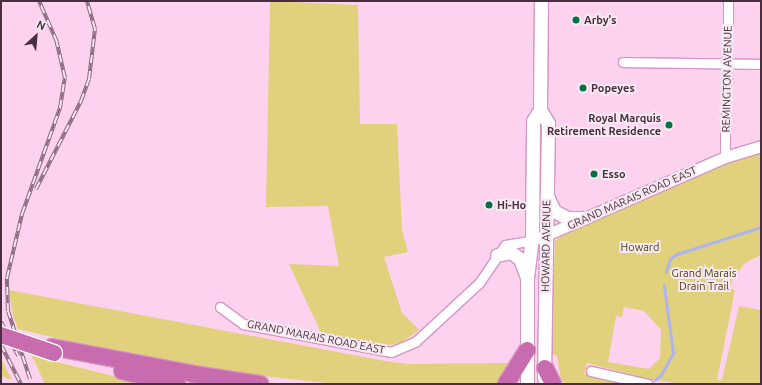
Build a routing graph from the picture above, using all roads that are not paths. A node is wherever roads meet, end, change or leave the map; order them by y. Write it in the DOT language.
graph roads {
  1 [pos="541,1"];
  2 [pos="728,1"];
  3 [pos="623,62"];
  4 [pos="727,64"];
  5 [pos="761,64"];
  6 [pos="540,110"];
  7 [pos="761,146"];
  8 [pos="726,157"];
  9 [pos="547,196"];
  10 [pos="584,218"];
  11 [pos="546,236"];
  12 [pos="532,240"];
  13 [pos="497,255"];
  14 [pos="527,278"];
  15 [pos="220,307"];
  16 [pos="7,337"];
  17 [pos="53,350"];
  18 [pos="527,350"];
  19 [pos="545,368"];
  20 [pos="591,371"];
  21 [pos="177,384"];
  22 [pos="260,384"];
  23 [pos="506,384"];
  24 [pos="527,384"];
  25 [pos="544,384"];
  26 [pos="553,384"];
  27 [pos="648,384"];
  1 -- 6 [label="main road, HOWARD AVENUE"];
  2 -- 4 [label="street, REMINGTON AVENUE"];
  3 -- 4 [label="street"];
  4 -- 5 [label="street"];
  4 -- 8 [label="street, REMINGTON AVENUE"];
  6 -- 9 [label="main road, HOWARD AVENUE"];
  6 -- 12 [label="main road, HOWARD AVENUE"];
  7 -- 8 [label="street, GRAND MARAIS ROAD EAST"];
  8 -- 10 [label="street, GRAND MARAIS ROAD EAST"];
  9 -- 10 [label="main road"];
  9 -- 11 [label="main road, HOWARD AVENUE"];
  10 -- 11 [label="street, GRAND MARAIS ROAD EAST"];
  11 -- 12 [label="street, GRAND MARAIS ROAD EAST"];
  11 -- 19 [label="main road, HOWARD AVENUE"];
  12 -- 13 [label="street, GRAND MARAIS ROAD EAST"];
  12 -- 14 [label="main road, HOWARD AVENUE"];
  13 -- 14 [label="main road"];
  13 -- 15 [label="street, GRAND MARAIS ROAD EAST"];
  14 -- 18 [label="main road, HOWARD AVENUE"];
  16 -- 17 [label="highway, bridge"];
  17 -- 21 [label="highway"];
  17 -- 22 [label="highway"];
  18 -- 23 [label="highway"];
  18 -- 24 [label="main road, HOWARD AVENUE"];
  19 -- 25 [label="main road, HOWARD AVENUE"];
  19 -- 26 [label="highway"];
  20 -- 27 [label="street"];
}
